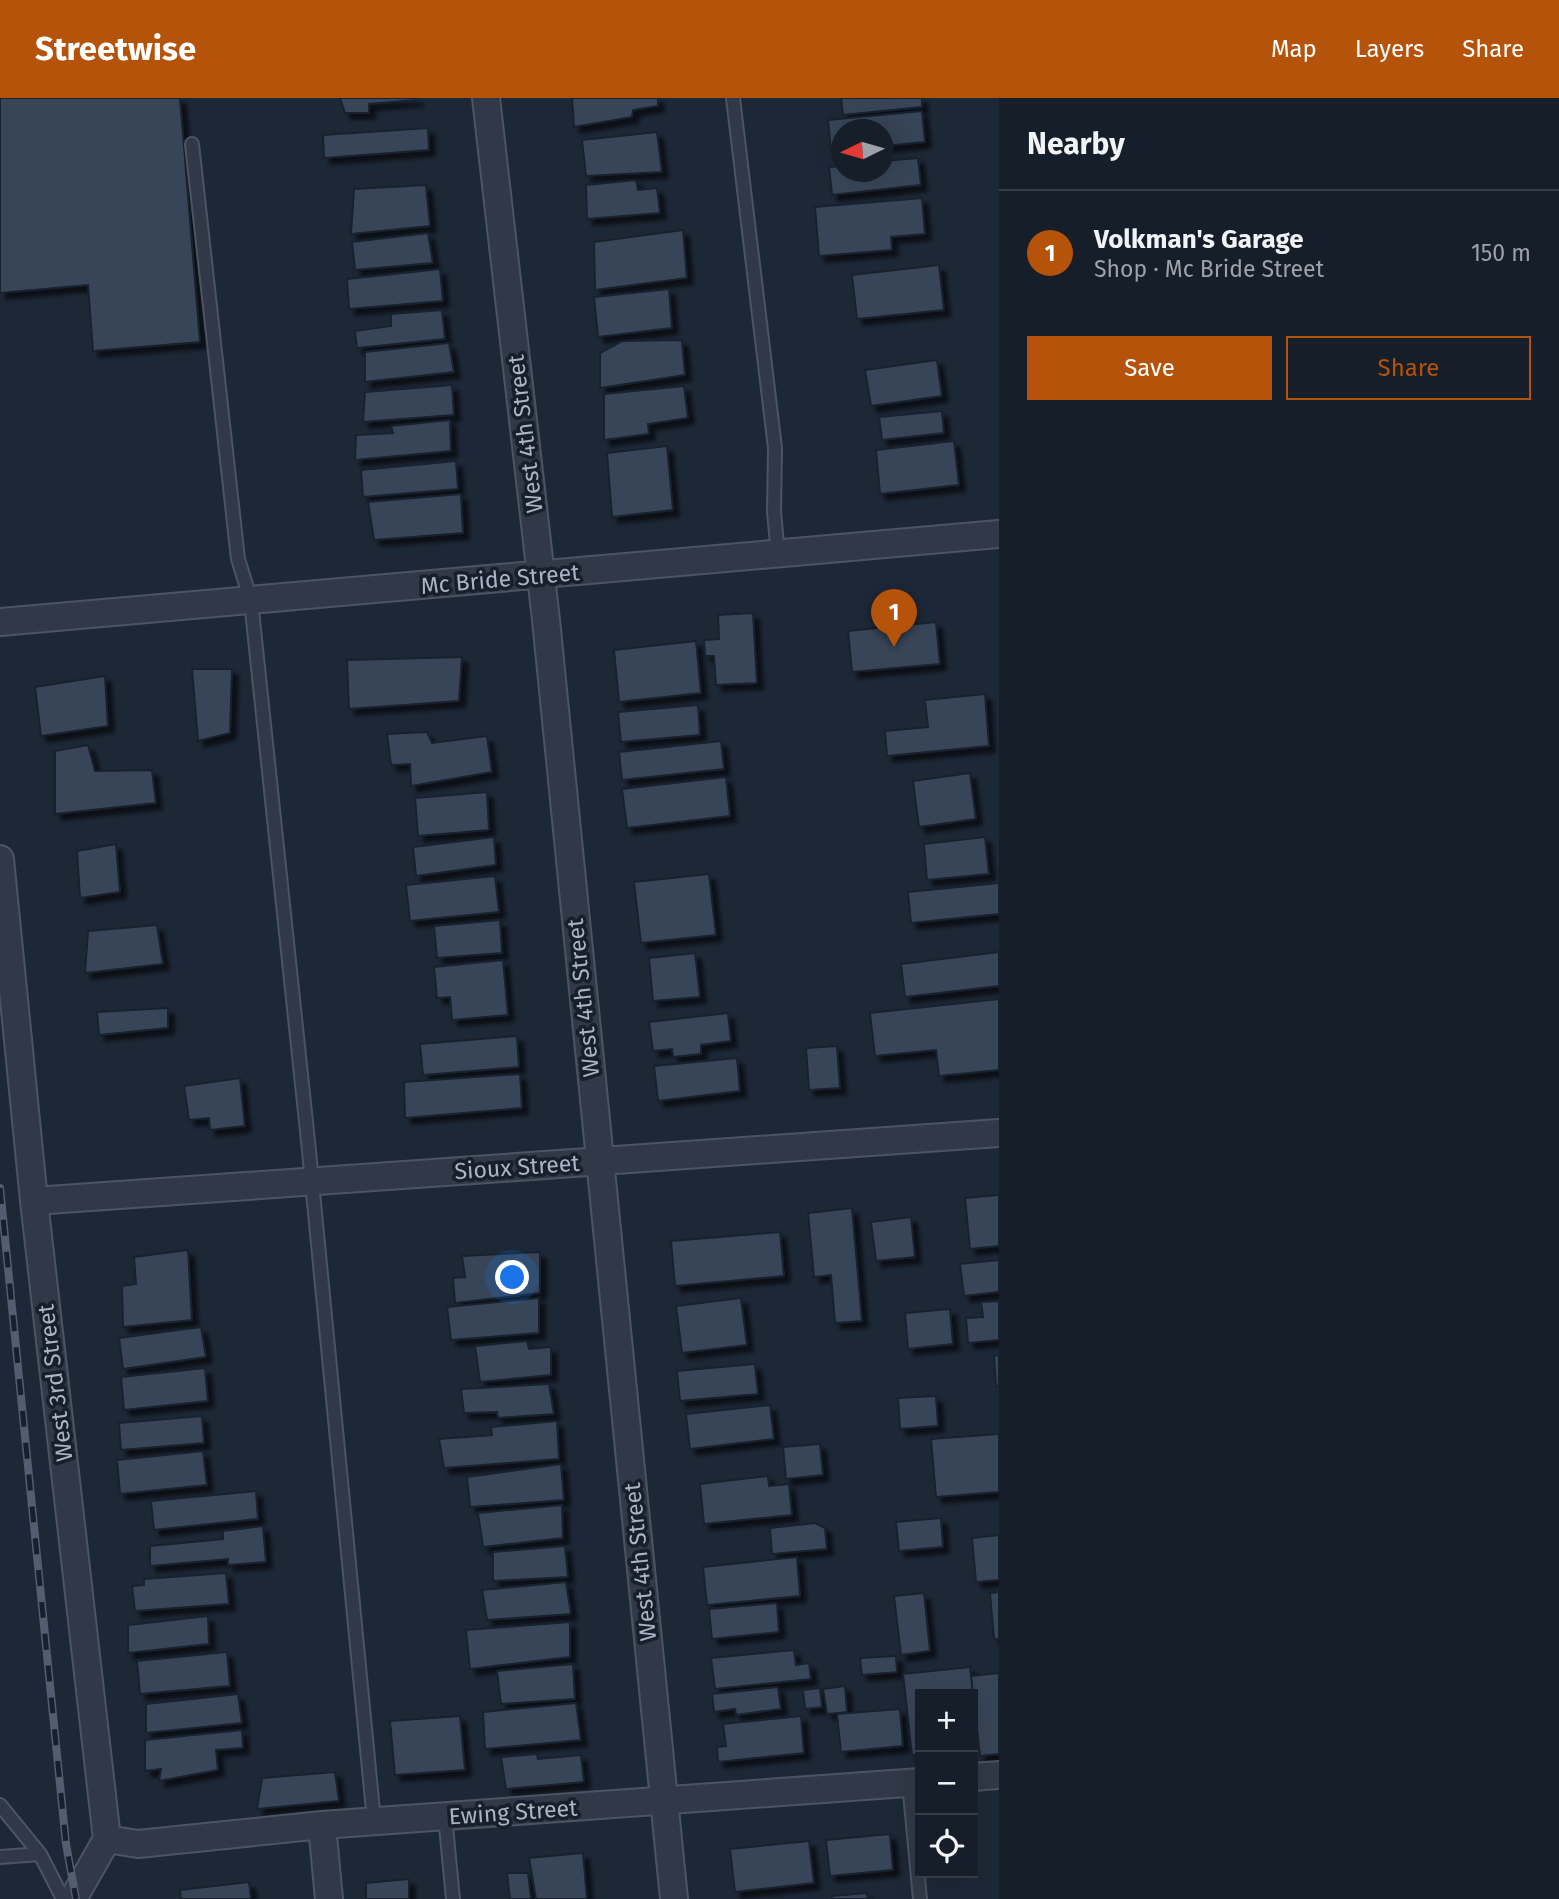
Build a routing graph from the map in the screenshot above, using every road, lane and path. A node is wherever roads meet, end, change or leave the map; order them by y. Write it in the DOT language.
graph roads {
  1 [pos="486,98"];
  2 [pos="733,98"];
  3 [pos="192,144"];
  4 [pos="999,534"];
  5 [pos="778,554"];
  6 [pos="540,575"];
  7 [pos="251,601"];
  8 [pos="0,622"];
  9 [pos="0,859"];
  10 [pos="999,1133"];
  11 [pos="598,1161"];
  12 [pos="311,1181"];
  13 [pos="34,1201"];
  14 [pos="999,1775"];
  15 [pos="978,1777"];
  16 [pos="915,1782"];
  17 [pos="665,1801"];
  18 [pos="0,1805"];
  19 [pos="916,1815"];
  20 [pos="445,1816"];
  21 [pos="374,1821"];
  22 [pos="322,1825"];
  23 [pos="107,1839"];
  24 [pos="40,1854"];
  25 [pos="0,1857"];
  26 [pos="63,1899"];
  27 [pos="73,1899"];
  28 [pos="329,1899"];
  29 [pos="453,1899"];
  30 [pos="674,1899"];
  31 [pos="920,1899"];
  1 -- 6 [label="street, West 4th Street"];
  2 -- 5 [label="lane"];
  3 -- 7 [label="lane"];
  4 -- 5 [label="street, Mc Bride Street"];
  5 -- 6 [label="street, Mc Bride Street"];
  6 -- 7 [label="street, Mc Bride Street"];
  6 -- 11 [label="street, West 4th Street"];
  7 -- 8 [label="street, Mc Bride Street"];
  7 -- 12 [label="lane"];
  9 -- 13 [label="street, West 3rd Street"];
  10 -- 11 [label="street, Sioux Street"];
  11 -- 12 [label="street, Sioux Street"];
  11 -- 17 [label="street, West 4th Street"];
  12 -- 13 [label="street, Sioux Street"];
  12 -- 21 [label="lane"];
  13 -- 23 [label="street, West 3rd Street"];
  14 -- 15 [label="street"];
  16 -- 17 [label="street, Ewing Street"];
  17 -- 20 [label="street, Ewing Street"];
  17 -- 30 [label="street, West 4th Street"];
  18 -- 24 [label="lane"];
  19 -- 31 [label="lane"];
  20 -- 21 [label="street, Ewing Street"];
  20 -- 29 [label="lane"];
  21 -- 22 [label="street, Ewing Street"];
  22 -- 23 [label="street, Ewing Street"];
  22 -- 28 [label="street"];
  23 -- 27 [label="street"];
  24 -- 25 [label="lane"];
  24 -- 26 [label="lane"];
}
